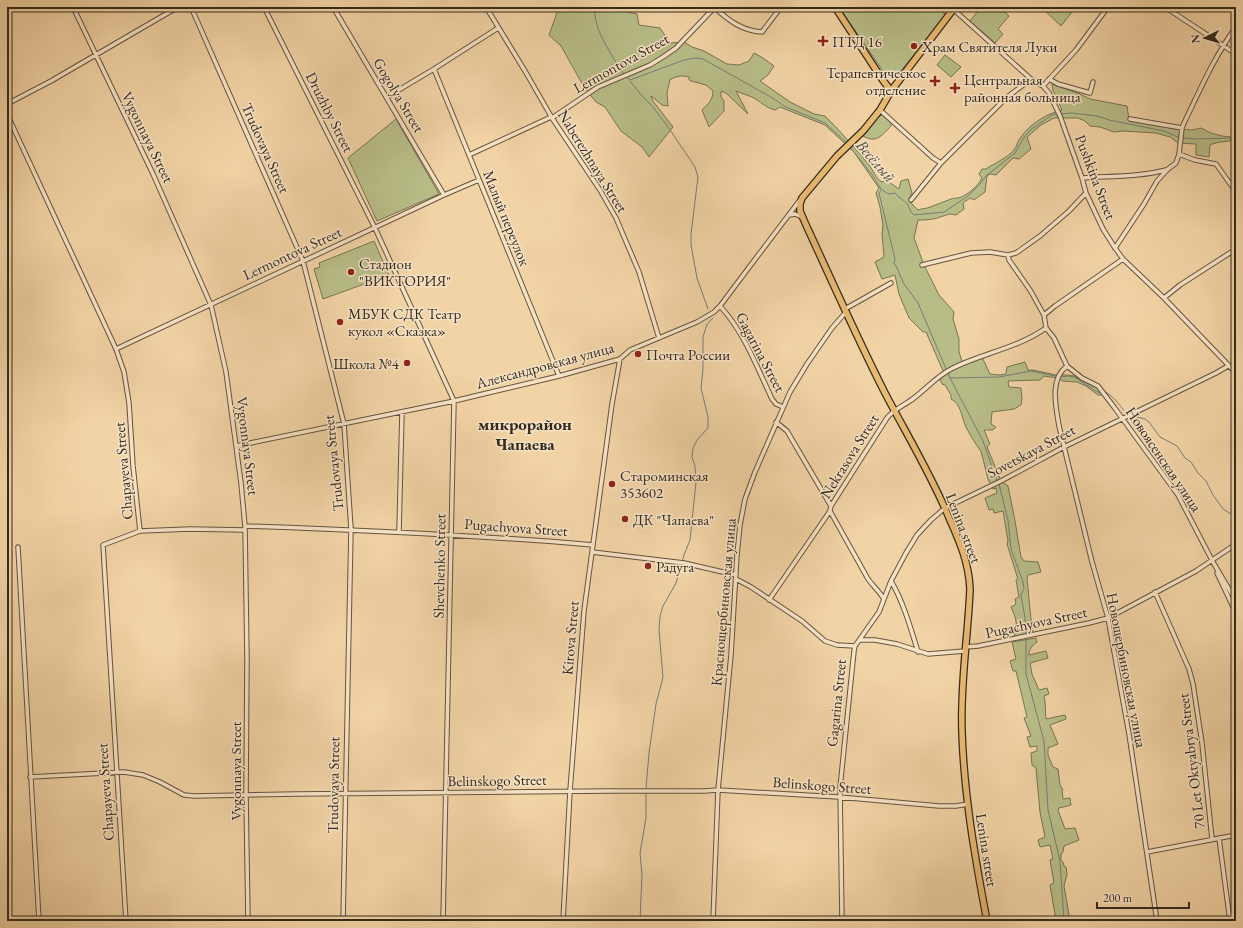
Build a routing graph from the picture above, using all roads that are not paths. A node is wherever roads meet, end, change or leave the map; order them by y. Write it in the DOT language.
graph roads {
  1 [pos="73,7"];
  2 [pos="178,7"];
  3 [pos="191,7"];
  4 [pos="264,7"];
  5 [pos="333,7"];
  6 [pos="486,7"];
  7 [pos="715,7"];
  8 [pos="781,7"];
  9 [pos="835,7"];
  10 [pos="943,7"];
  11 [pos="1108,7"];
  12 [pos="1165,7"];
  13 [pos="953,10"];
  14 [pos="498,28"];
  15 [pos="1236,28"];
  16 [pos="1223,45"];
  17 [pos="1236,54"];
  18 [pos="95,55"];
  19 [pos="434,69"];
  20 [pos="1031,79"];
  21 [pos="1049,79"];
  22 [pos="1093,82"];
  23 [pos="1044,86"];
  24 [pos="891,91"];
  25 [pos="387,97"];
  26 [pos="7,104"];
  27 [pos="880,110"];
  28 [pos="7,114"];
  29 [pos="551,118"];
  30 [pos="1130,119"];
  31 [pos="1182,128"];
  32 [pos="1179,154"];
  33 [pos="469,155"];
  34 [pos="941,163"];
  35 [pos="1168,169"];
  36 [pos="1155,173"];
  37 [pos="1082,178"];
  38 [pos="1159,178"];
  39 [pos="479,180"];
  40 [pos="1236,192"];
  41 [pos="1086,193"];
  42 [pos="444,195"];
  43 [pos="802,198"];
  44 [pos="911,200"];
  45 [pos="789,215"];
  46 [pos="802,218"];
  47 [pos="376,228"];
  48 [pos="1115,248"];
  49 [pos="1236,249"];
  50 [pos="1008,255"];
  51 [pos="1123,259"];
  52 [pos="303,261"];
  53 [pos="922,265"];
  54 [pos="891,283"];
  55 [pos="1164,298"];
  56 [pos="212,305"];
  57 [pos="720,306"];
  58 [pos="845,310"];
  59 [pos="1044,315"];
  60 [pos="1046,328"];
  61 [pos="659,338"];
  62 [pos="116,349"];
  63 [pos="620,359"];
  64 [pos="1067,366"];
  65 [pos="1228,366"];
  66 [pos="1236,373"];
  67 [pos="560,376"];
  68 [pos="454,401"];
  69 [pos="783,407"];
  70 [pos="894,410"];
  71 [pos="402,412"];
  72 [pos="1121,418"];
  73 [pos="776,422"];
  74 [pos="344,424"];
  75 [pos="236,446"];
  76 [pos="1064,446"];
  77 [pos="826,499"];
  78 [pos="835,499"];
  79 [pos="831,506"];
  80 [pos="945,508"];
  81 [pos="830,511"];
  82 [pos="245,528"];
  83 [pos="352,529"];
  84 [pos="140,531"];
  85 [pos="399,532"];
  86 [pos="451,535"];
  87 [pos="1236,544"];
  88 [pos="593,545"];
  89 [pos="18,547"];
  90 [pos="592,552"];
  91 [pos="1213,562"];
  92 [pos="736,575"];
  93 [pos="736,579"];
  94 [pos="890,581"];
  95 [pos="1155,592"];
  96 [pos="884,599"];
  97 [pos="769,600"];
  98 [pos="1236,601"];
  99 [pos="1236,614"];
  100 [pos="1108,618"];
  101 [pos="860,640"];
  102 [pos="855,646"];
  103 [pos="965,649"];
  104 [pos="918,652"];
  105 [pos="116,773"];
  106 [pos="30,777"];
  107 [pos="718,790"];
  108 [pos="570,791"];
  109 [pos="446,792"];
  110 [pos="345,794"];
  111 [pos="246,795"];
  112 [pos="840,797"];
  113 [pos="968,804"];
  114 [pos="1236,835"];
  115 [pos="1219,838"];
  116 [pos="1212,839"];
  117 [pos="1147,852"];
  118 [pos="39,921"];
  119 [pos="126,921"];
  120 [pos="248,921"];
  121 [pos="343,921"];
  122 [pos="443,921"];
  123 [pos="563,921"];
  124 [pos="713,921"];
  125 [pos="842,921"];
  126 [pos="987,921"];
  127 [pos="1156,921"];
  128 [pos="1230,921"];
  1 -- 18 [label="street, Vygonnaya Street"];
  2 -- 18 [label="street"];
  3 -- 52 [label="street, Trudovaya Street"];
  4 -- 47 [label="street, Druzhby Street"];
  5 -- 25 [label="street, Gogolya Street"];
  6 -- 14 [label="street, Naberezhnaya Street"];
  7 -- 8 [label="street, Lermontova Street"];
  7 -- 29 [label="street, Lermontova Street"];
  9 -- 24 [label="main road"];
  10 -- 13 [label="street"];
  11 -- 21 [label="street"];
  12 -- 16 [label="street"];
  13 -- 20 [label="street"];
  13 -- 24 [label="main road, Александровская улица"];
  14 -- 19 [label="street"];
  14 -- 29 [label="street, Naberezhnaya Street"];
  15 -- 16 [label="street"];
  16 -- 17 [label="street"];
  16 -- 31 [label="street"];
  18 -- 26 [label="street"];
  18 -- 56 [label="street, Vygonnaya Street"];
  19 -- 25 [label="street"];
  19 -- 33 [label="street, Малый переулок"];
  20 -- 23 [label="street"];
  20 -- 34 [label="street"];
  21 -- 22 [label="street"];
  21 -- 23 [label="street"];
  23 -- 37 [label="street, Pushkina Street"];
  24 -- 27 [label="main road, Александровская улица"];
  25 -- 42 [label="street, Gogolya Street"];
  27 -- 34 [label="street"];
  27 -- 43 [label="main road, Александровская улица"];
  28 -- 62 [label="street, Chapayeva Street"];
  29 -- 33 [label="street, Lermontova Street"];
  29 -- 61 [label="street, Naberezhnaya Street"];
  30 -- 31 [label="street"];
  31 -- 32 [label="street"];
  32 -- 35 [label="street"];
  32 -- 40 [label="street"];
  33 -- 39 [label="street, Малый переулок"];
  34 -- 44 [label="street"];
  35 -- 36 [label="street"];
  35 -- 38 [label="street"];
  36 -- 37 [label="street"];
  36 -- 38 [label="street"];
  37 -- 41 [label="street, Pushkina Street"];
  38 -- 48 [label="street"];
  39 -- 42 [label="street, Lermontova Street"];
  39 -- 67 [label="street, Малый переулок"];
  41 -- 48 [label="street, Pushkina Street"];
  41 -- 50 [label="street"];
  42 -- 47 [label="street, Lermontova Street"];
  43 -- 45 [label="street, Александровская улица"];
  43 -- 46 [label="main road, Lenina street"];
  45 -- 46 [label="street"];
  45 -- 57 [label="street, Александровская улица"];
  46 -- 58 [label="main road, Lenina street"];
  47 -- 52 [label="street, Lermontova Street"];
  47 -- 68 [label="street, Shevchenko Street"];
  48 -- 51 [label="street, Pushkina Street"];
  49 -- 55 [label="street"];
  50 -- 53 [label="street"];
  50 -- 59 [label="street"];
  51 -- 55 [label="street, Pushkina Street"];
  51 -- 59 [label="street"];
  52 -- 56 [label="street, Lermontova Street"];
  52 -- 74 [label="street, Trudovaya Street"];
  54 -- 58 [label="street, Краснощербиновская улица"];
  55 -- 65 [label="street, Pushkina Street"];
  56 -- 62 [label="street, Lermontova Street"];
  56 -- 75 [label="street, Vygonnaya Street"];
  57 -- 61 [label="street, Александровская улица"];
  57 -- 69 [label="street, Gagarina Street"];
  58 -- 69 [label="street, Краснощербиновская улица"];
  58 -- 70 [label="main road, Lenina street"];
  59 -- 60 [label="street"];
  60 -- 64 [label="street"];
  60 -- 70 [label="street, Nekrasova Street"];
  61 -- 63 [label="street, Александровская улица"];
  62 -- 84 [label="street, Chapayeva Street"];
  63 -- 67 [label="street, Александровская улица"];
  63 -- 88 [label="street, Kirova Street"];
  64 -- 72 [label="street, Новоясенская улица"];
  64 -- 76 [label="street, Новощербиновская улица"];
  65 -- 66 [label="street, Pushkina Street"];
  65 -- 72 [label="street, Sovetskaya Street"];
  67 -- 68 [label="street, Александровская улица"];
  68 -- 71 [label="street, Александровская улица"];
  68 -- 86 [label="street, Shevchenko Street"];
  69 -- 73 [label="street, Краснощербиновская улица"];
  70 -- 78 [label="street, Nekrasova Street"];
  70 -- 80 [label="main road, Lenina street"];
  71 -- 74 [label="street, Александровская улица"];
  71 -- 85 [label="street"];
  72 -- 76 [label="street, Sovetskaya Street"];
  72 -- 91 [label="street, Новоясенская улица"];
  73 -- 77 [label="street"];
  73 -- 92 [label="street, Краснощербиновская улица"];
  74 -- 75 [label="street, Александровская улица"];
  74 -- 83 [label="street, Trudovaya Street"];
  75 -- 82 [label="street, Vygonnaya Street"];
  76 -- 80 [label="street, Sovetskaya Street"];
  76 -- 100 [label="street, Новощербиновская улица"];
  77 -- 78 [label="street"];
  77 -- 79 [label="street"];
  78 -- 79 [label="street, Nekrasova Street"];
  79 -- 81 [label="street, Nekrasova Street"];
  80 -- 94 [label="street, Sovetskaya Street"];
  80 -- 103 [label="main road, Lenina street"];
  81 -- 96 [label="street"];
  81 -- 97 [label="street, Nekrasova Street"];
  82 -- 83 [label="street, Pugachyova Street"];
  82 -- 84 [label="street, Pugachyova Street"];
  82 -- 111 [label="street, Vygonnaya Street"];
  83 -- 85 [label="street, Pugachyova Street"];
  83 -- 110 [label="street, Trudovaya Street"];
  84 -- 105 [label="street, Chapayeva Street"];
  85 -- 86 [label="street, Pugachyova Street"];
  86 -- 88 [label="street, Pugachyova Street"];
  86 -- 109 [label="street, Shevchenko Street"];
  87 -- 91 [label="street, Pugachyova Street"];
  88 -- 90 [label="street, Kirova Street"];
  89 -- 106 [label="street"];
  90 -- 92 [label="street"];
  90 -- 108 [label="street, Kirova Street"];
  91 -- 95 [label="street, Pugachyova Street"];
  91 -- 98 [label="street, Новоясенская улица"];
  91 -- 99 [label="street"];
  92 -- 93 [label="street, Краснощербиновская улица"];
  93 -- 97 [label="street"];
  93 -- 107 [label="street, Краснощербиновская улица"];
  94 -- 96 [label="street, Sovetskaya Street"];
  94 -- 104 [label="street"];
  95 -- 100 [label="street, Pugachyova Street"];
  95 -- 116 [label="street, 70 Let Oktyabrya Street"];
  96 -- 101 [label="street, Gagarina Street"];
  97 -- 102 [label="street"];
  100 -- 103 [label="street, Pugachyova Street"];
  100 -- 117 [label="street, Новощербиновская улица"];
  101 -- 102 [label="street, Gagarina Street"];
  101 -- 104 [label="street, Pugachyova Street"];
  102 -- 112 [label="street, Gagarina Street"];
  103 -- 104 [label="street, Pugachyova Street"];
  103 -- 113 [label="main road, Lenina street"];
  105 -- 106 [label="street, Belinskogo Street"];
  105 -- 111 [label="street, Belinskogo Street"];
  105 -- 119 [label="street, Chapayeva Street"];
  106 -- 118 [label="street"];
  107 -- 108 [label="street, Belinskogo Street"];
  107 -- 112 [label="street, Belinskogo Street"];
  107 -- 124 [label="street, Краснощербиновская улица"];
  108 -- 109 [label="street, Belinskogo Street"];
  108 -- 123 [label="street, Kirova Street"];
  109 -- 110 [label="street, Belinskogo Street"];
  109 -- 122 [label="street, Shevchenko Street"];
  110 -- 111 [label="street, Belinskogo Street"];
  110 -- 121 [label="street, Trudovaya Street"];
  111 -- 120 [label="street, Vygonnaya Street"];
  112 -- 113 [label="street, Belinskogo Street"];
  112 -- 125 [label="street, Gagarina Street"];
  113 -- 126 [label="main road, Lenina street"];
  114 -- 115 [label="street"];
  115 -- 116 [label="street"];
  115 -- 128 [label="street, 70 Let Oktyabrya Street"];
  116 -- 117 [label="street"];
  117 -- 127 [label="street, Новощербиновская улица"];
}
